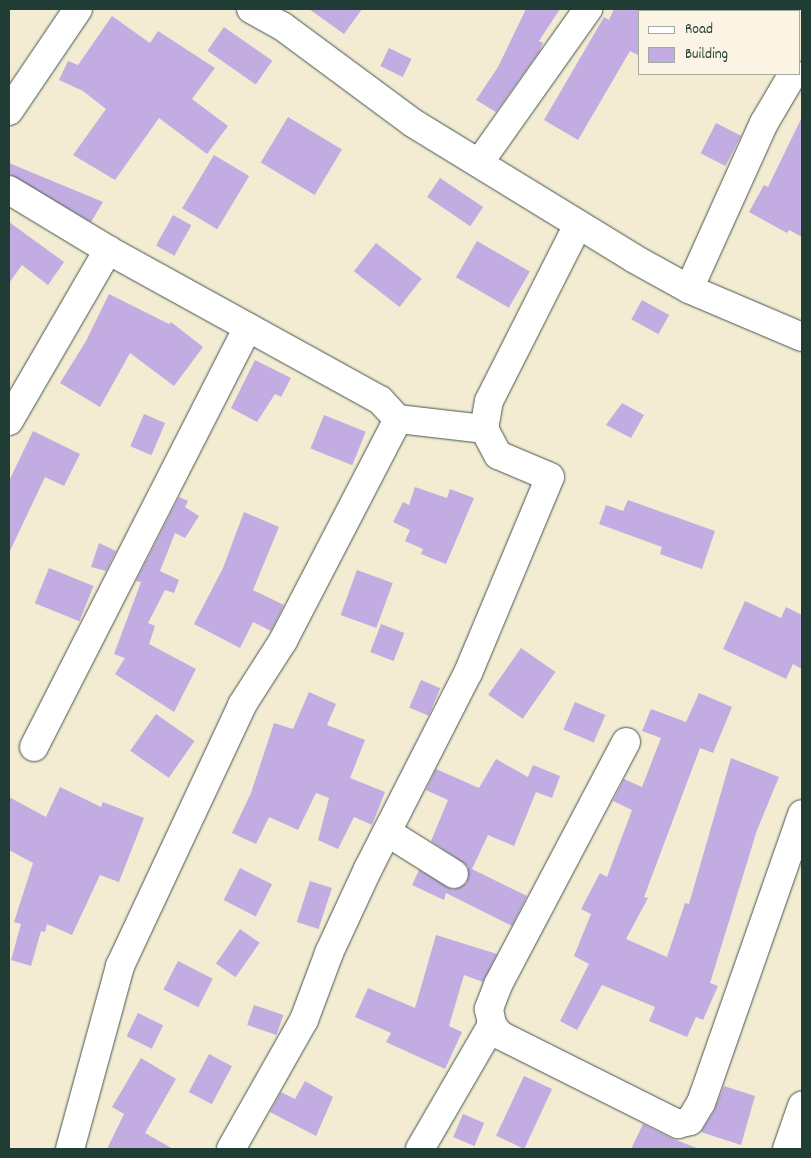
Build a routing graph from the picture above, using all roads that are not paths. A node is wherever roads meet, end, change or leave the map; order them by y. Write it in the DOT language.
graph roads {
  1 [pos="78,9"];
  2 [pos="251,9"];
  3 [pos="588,9"];
  4 [pos="288,17"];
  5 [pos="792,75"];
  6 [pos="9,111"];
  7 [pos="478,163"];
  8 [pos="9,190"];
  9 [pos="578,225"];
  10 [pos="108,250"];
  11 [pos="689,289"];
  12 [pos="248,327"];
  13 [pos="802,337"];
  14 [pos="398,419"];
  15 [pos="9,421"];
  16 [pos="484,429"];
  17 [pos="626,742"];
  18 [pos="34,747"];
  19 [pos="802,814"];
  20 [pos="387,832"];
  21 [pos="454,874"];
  22 [pos="492,1025"];
  23 [pos="802,1106"];
  24 [pos="70,1149"];
  25 [pos="231,1149"];
  26 [pos="420,1149"];
  27 [pos="787,1149"];
  1 -- 6 [label="street"];
  2 -- 4 [label="street"];
  3 -- 7 [label="street"];
  4 -- 7 [label="street"];
  5 -- 11 [label="street"];
  7 -- 9 [label="street"];
  8 -- 10 [label="street"];
  9 -- 11 [label="street"];
  9 -- 16 [label="street"];
  10 -- 12 [label="street"];
  10 -- 15 [label="street"];
  11 -- 13 [label="street"];
  12 -- 14 [label="street"];
  12 -- 18 [label="street"];
  14 -- 16 [label="street"];
  14 -- 24 [label="street"];
  16 -- 20 [label="street"];
  17 -- 22 [label="street"];
  19 -- 22 [label="street"];
  20 -- 21 [label="street"];
  20 -- 25 [label="street"];
  22 -- 26 [label="street"];
  23 -- 27 [label="street"];
}
